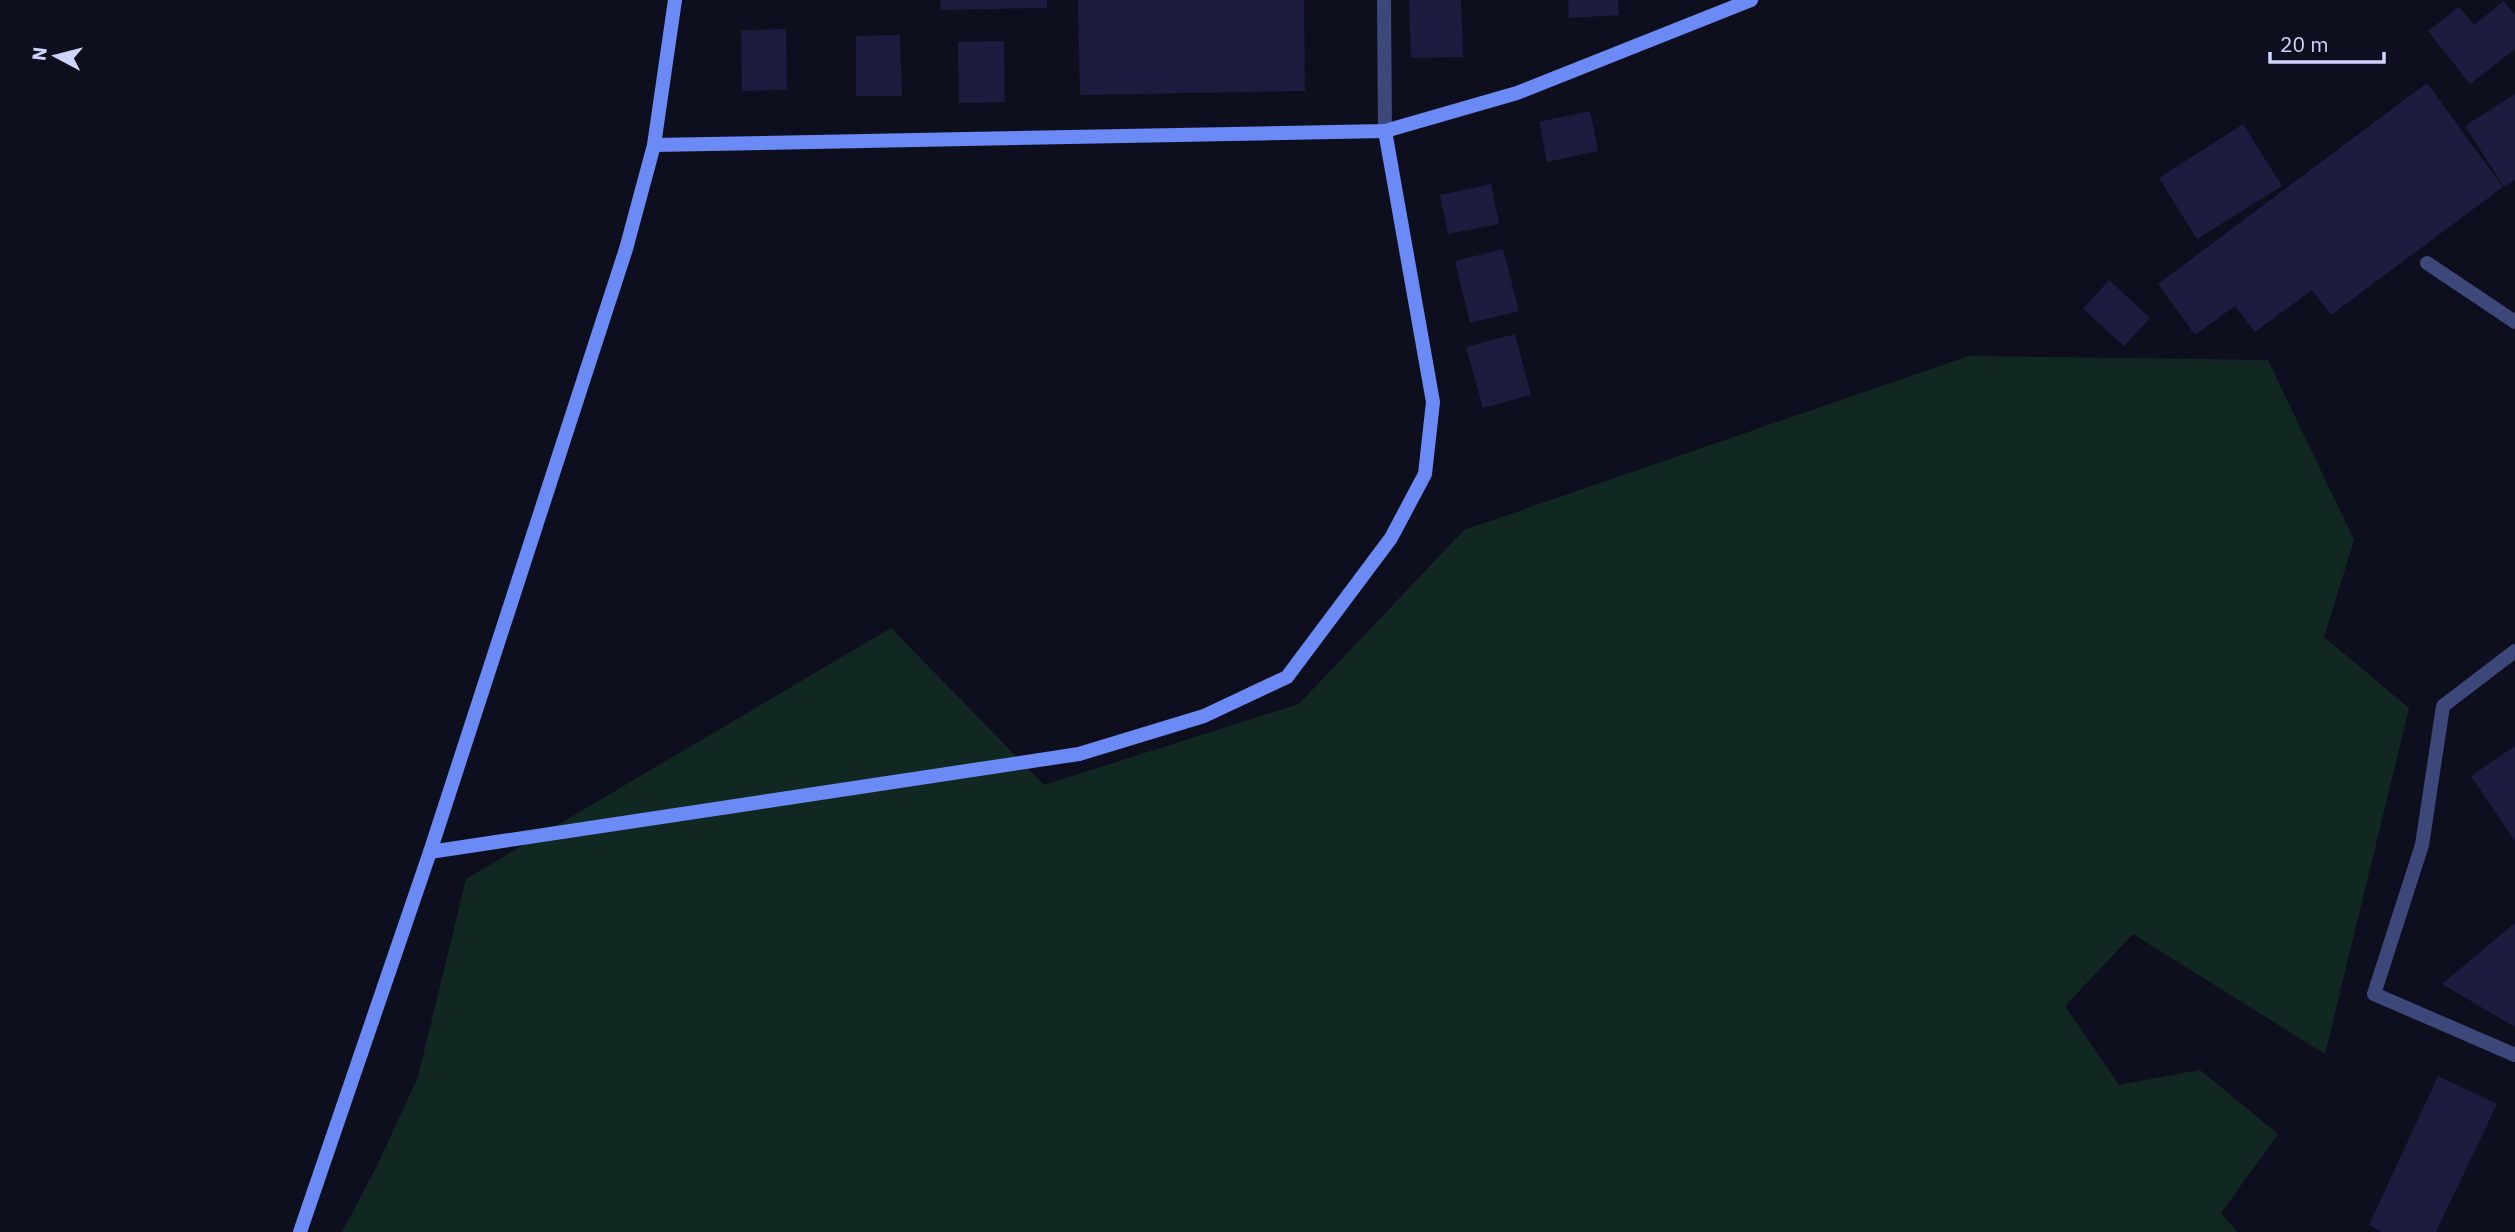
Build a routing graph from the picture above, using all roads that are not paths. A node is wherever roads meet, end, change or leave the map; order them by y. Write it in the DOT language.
graph roads {
  1 [pos="675,0"];
  2 [pos="1384,0"];
  3 [pos="1751,0"];
  4 [pos="1724,5"];
  5 [pos="1385,131"];
  6 [pos="654,145"];
  7 [pos="2427,263"];
  8 [pos="2515,322"];
  9 [pos="2515,651"];
  10 [pos="430,852"];
  11 [pos="2515,1055"];
  12 [pos="300,1232"];
  1 -- 6 [label="street"];
  2 -- 5 [label="street"];
  3 -- 4 [label="street"];
  4 -- 5 [label="street"];
  5 -- 6 [label="street"];
  5 -- 10 [label="street"];
  6 -- 10 [label="street"];
  7 -- 8 [label="street"];
  9 -- 11 [label="street"];
  10 -- 12 [label="street"];
}
